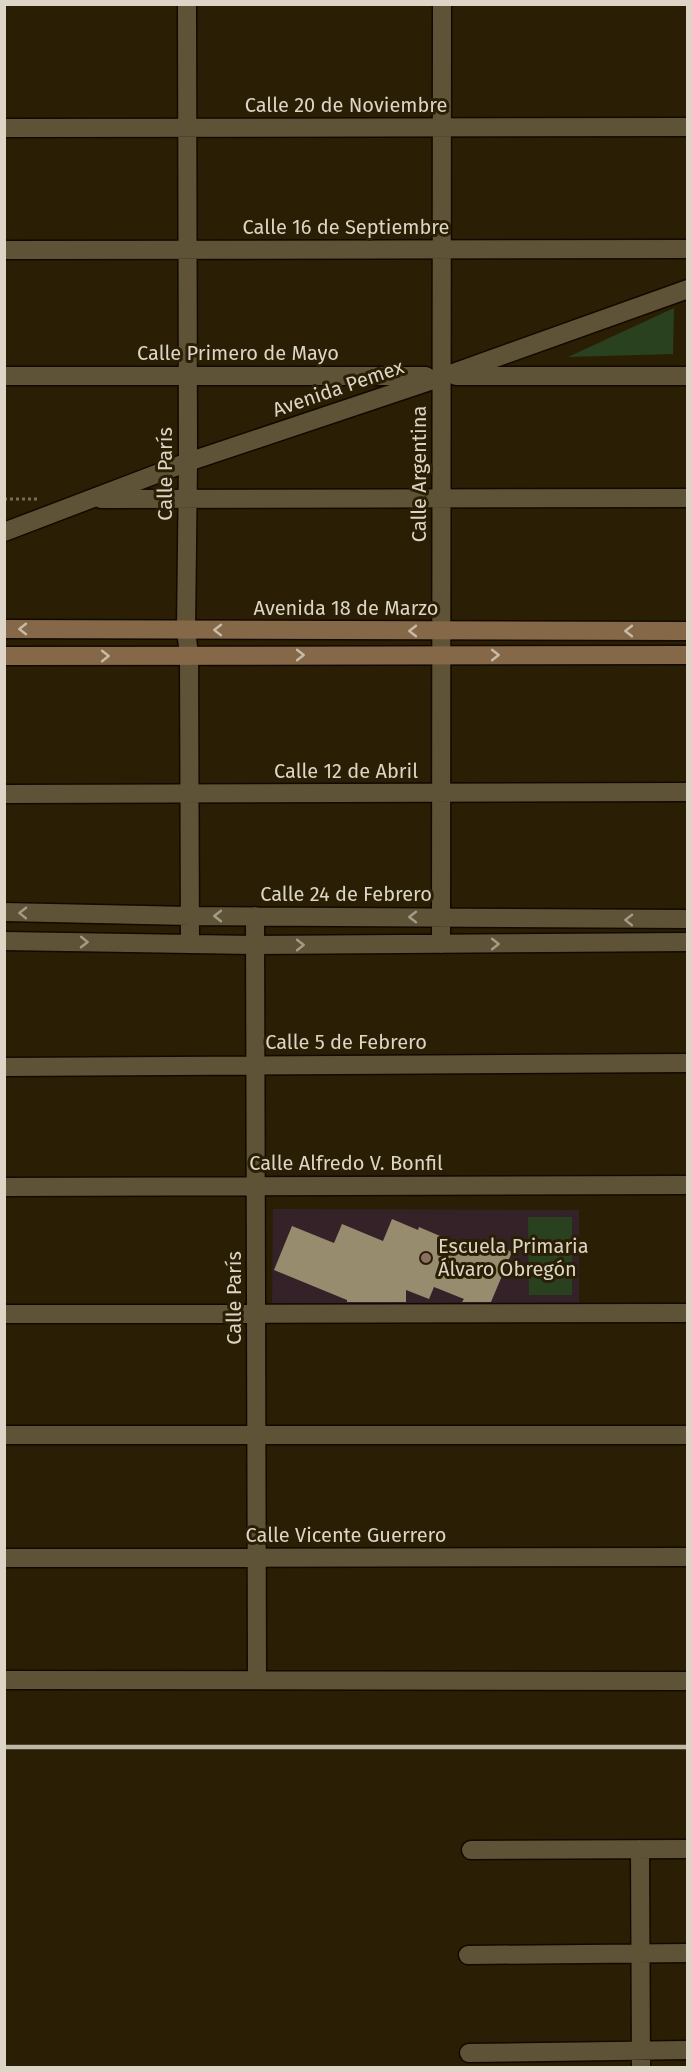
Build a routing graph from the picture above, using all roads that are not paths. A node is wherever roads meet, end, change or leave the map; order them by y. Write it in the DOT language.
graph roads {
  1 [pos="186,4"];
  2 [pos="442,4"];
  3 [pos="687,127"];
  4 [pos="4,128"];
  5 [pos="187,128"];
  6 [pos="442,128"];
  7 [pos="187,249"];
  8 [pos="442,249"];
  9 [pos="687,249"];
  10 [pos="4,250"];
  11 [pos="687,289"];
  12 [pos="186,375"];
  13 [pos="4,376"];
  14 [pos="442,376"];
  15 [pos="687,376"];
  16 [pos="188,462"];
  17 [pos="442,498"];
  18 [pos="687,498"];
  19 [pos="90,499"];
  20 [pos="188,499"];
  21 [pos="4,532"];
  22 [pos="4,629"];
  23 [pos="186,630"];
  24 [pos="441,631"];
  25 [pos="687,631"];
  26 [pos="442,655"];
  27 [pos="687,655"];
  28 [pos="4,656"];
  29 [pos="189,656"];
  30 [pos="687,792"];
  31 [pos="441,793"];
  32 [pos="4,794"];
  33 [pos="189,794"];
  34 [pos="4,912"];
  35 [pos="190,916"];
  36 [pos="255,916"];
  37 [pos="443,918"];
  38 [pos="687,919"];
  39 [pos="4,941"];
  40 [pos="687,942"];
  41 [pos="190,944"];
  42 [pos="441,944"];
  43 [pos="255,945"];
  44 [pos="687,1063"];
  45 [pos="255,1065"];
  46 [pos="4,1067"];
  47 [pos="257,1185"];
  48 [pos="687,1185"];
  49 [pos="4,1187"];
  50 [pos="687,1313"];
  51 [pos="4,1314"];
  52 [pos="256,1314"];
  53 [pos="257,1435"];
  54 [pos="687,1435"];
  55 [pos="4,1436"];
  56 [pos="256,1557"];
  57 [pos="687,1557"];
  58 [pos="4,1558"];
  59 [pos="4,1680"];
  60 [pos="257,1680"];
  61 [pos="687,1681"];
  62 [pos="640,1849"];
  63 [pos="687,1849"];
  64 [pos="471,1850"];
  65 [pos="640,1953"];
  66 [pos="687,1953"];
  67 [pos="468,1955"];
  68 [pos="687,2050"];
  69 [pos="469,2053"];
  70 [pos="641,2059"];
  1 -- 5 [label="street, Calle París"];
  2 -- 6 [label="street, Calle Argentina"];
  3 -- 6 [label="street, Calle 20 de Noviembre"];
  4 -- 5 [label="street, Calle 20 de Noviembre"];
  5 -- 6 [label="street, Calle 20 de Noviembre"];
  5 -- 7 [label="street, Calle París"];
  6 -- 8 [label="street, Calle Argentina"];
  7 -- 8 [label="street, Calle 16 de Septiembre"];
  7 -- 10 [label="street, Calle 16 de Septiembre"];
  7 -- 12 [label="street, Calle París"];
  8 -- 9 [label="street, Calle 16 de Septiembre"];
  8 -- 14 [label="street, Calle Argentina"];
  11 -- 14 [label="street, Avenida Pemex"];
  12 -- 13 [label="street, Calle Primero de Mayo"];
  12 -- 14 [label="street, Calle Primero de Mayo"];
  12 -- 16 [label="street, Calle París"];
  14 -- 15 [label="street, Calle Primero de Mayo"];
  14 -- 16 [label="street, Avenida Pemex"];
  14 -- 17 [label="street, Calle Argentina"];
  16 -- 19 [label="street, Avenida Pemex"];
  16 -- 20 [label="street, Calle París"];
  17 -- 18 [label="street"];
  17 -- 20 [label="street"];
  17 -- 24 [label="street, Calle Argentina"];
  19 -- 20 [label="street"];
  19 -- 21 [label="street, Avenida Pemex"];
  20 -- 23 [label="street, Calle París"];
  23 -- 22 [label="street, Avenida 18 de Marzo, one-way"];
  24 -- 23 [label="street, Avenida 18 de Marzo, one-way"];
  23 -- 29 [label="street, Calle París"];
  25 -- 24 [label="street, Avenida 18 de Marzo, one-way"];
  24 -- 26 [label="street, Calle Argentina"];
  26 -- 27 [label="street, one-way"];
  29 -- 26 [label="street, one-way"];
  26 -- 31 [label="street, Calle Argentina"];
  28 -- 29 [label="street, one-way"];
  29 -- 33 [label="street, Calle París"];
  30 -- 31 [label="street, Calle 12 de Abril"];
  31 -- 33 [label="street, Calle 12 de Abril"];
  31 -- 37 [label="street, Calle Argentina"];
  32 -- 33 [label="street, Calle 12 de Abril"];
  33 -- 35 [label="street, Calle París"];
  35 -- 34 [label="street, Calle 24 de Febrero, one-way"];
  36 -- 35 [label="street, Calle 24 de Febrero, one-way"];
  35 -- 41 [label="street, Calle París"];
  37 -- 36 [label="street, Calle 24 de Febrero, one-way"];
  36 -- 43 [label="street, Calle París"];
  38 -- 37 [label="street, Calle 24 de Febrero, one-way"];
  37 -- 42 [label="street, Calle Argentina"];
  39 -- 41 [label="street, one-way"];
  42 -- 40 [label="street, one-way"];
  41 -- 43 [label="street"];
  43 -- 42 [label="street, one-way"];
  43 -- 45 [label="street, Calle París"];
  44 -- 45 [label="street, Calle 5 de Febrero"];
  45 -- 46 [label="street, Calle 5 de Febrero"];
  45 -- 47 [label="street, Calle París"];
  47 -- 48 [label="street, Calle Alfredo V. Bonfil"];
  47 -- 49 [label="street, Calle Alfredo V. Bonfil"];
  47 -- 52 [label="street, Calle París"];
  50 -- 52 [label="street"];
  51 -- 52 [label="street"];
  52 -- 53 [label="street, Calle París"];
  53 -- 54 [label="street"];
  53 -- 55 [label="street"];
  53 -- 56 [label="street, Calle París"];
  56 -- 57 [label="street, Calle Vicente Guerrero"];
  56 -- 58 [label="street, Calle Vicente Guerrero"];
  56 -- 60 [label="street, Calle París"];
  59 -- 60 [label="street"];
  60 -- 61 [label="street"];
  62 -- 63 [label="street"];
  62 -- 64 [label="street"];
  62 -- 65 [label="street"];
  65 -- 66 [label="street"];
  65 -- 67 [label="street"];
  65 -- 70 [label="street"];
  68 -- 70 [label="street"];
  69 -- 70 [label="street"];
}
